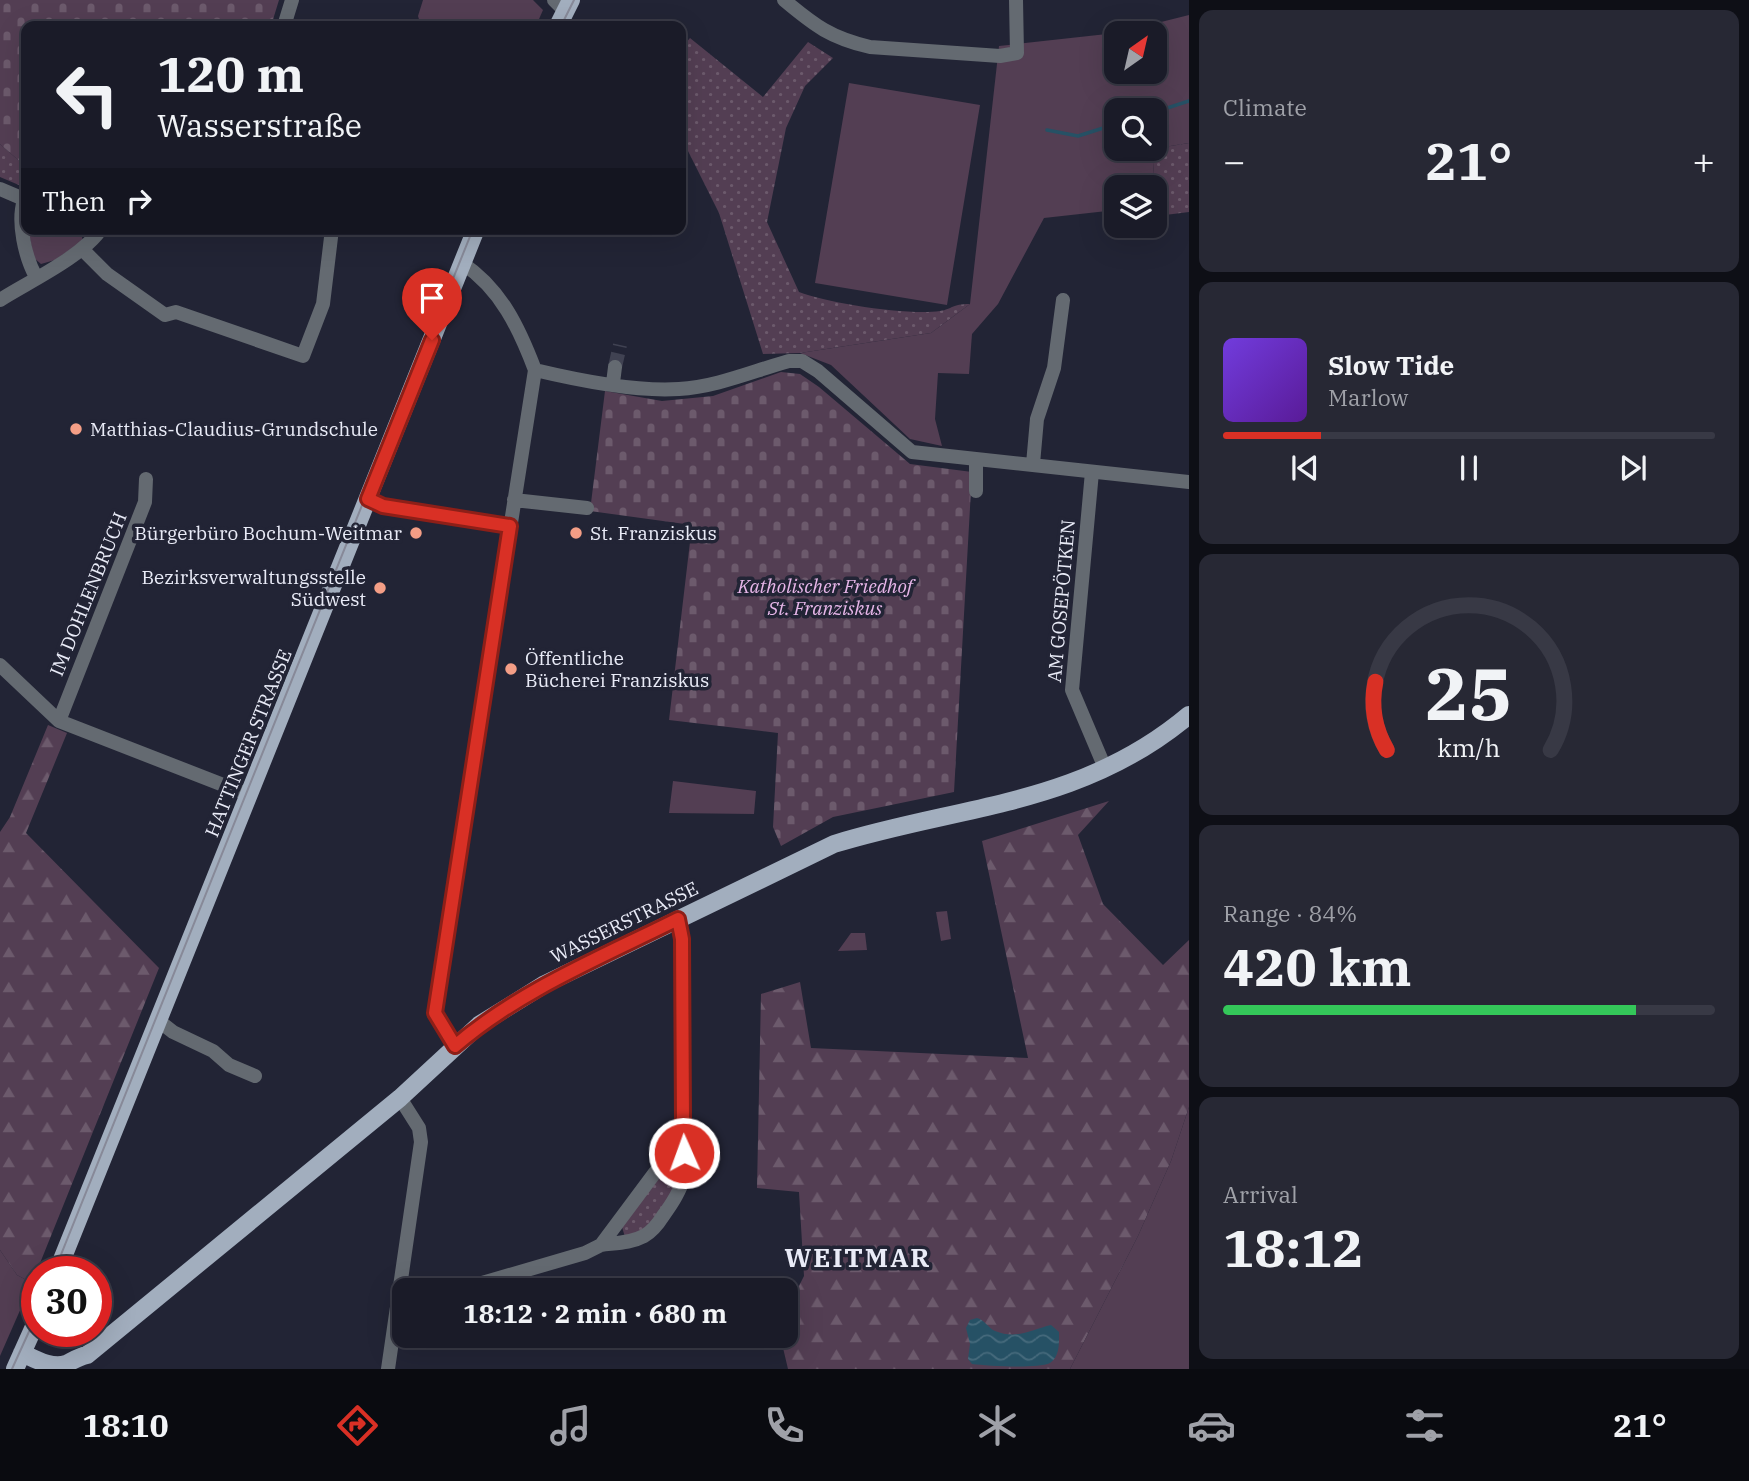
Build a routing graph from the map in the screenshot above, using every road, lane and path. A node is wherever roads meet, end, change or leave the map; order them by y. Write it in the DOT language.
graph roads {
  1 [pos="292,0"];
  2 [pos="784,0"];
  3 [pos="1016,0"];
  4 [pos="286,21"];
  5 [pos="0,189"];
  6 [pos="21,198"];
  7 [pos="24,235"];
  8 [pos="95,235"];
  9 [pos="331,235"];
  10 [pos="474,235"];
  11 [pos="82,248"];
  12 [pos="462,263"];
  13 [pos="36,277"];
  14 [pos="0,300"];
  15 [pos="1063,300"];
  16 [pos="615,367"];
  17 [pos="535,370"];
  18 [pos="613,383"];
  19 [pos="976,459"];
  20 [pos="1034,464"];
  21 [pos="1092,472"];
  22 [pos="146,479"];
  23 [pos="1189,482"];
  24 [pos="976,491"];
  25 [pos="368,499"];
  26 [pos="514,500"];
  27 [pos="587,508"];
  28 [pos="510,526"];
  29 [pos="0,665"];
  30 [pos="1189,715"];
  31 [pos="59,721"];
  32 [pos="1105,768"];
  33 [pos="249,795"];
  34 [pos="678,919"];
  35 [pos="159,1021"];
  36 [pos="455,1046"];
  37 [pos="255,1076"];
  38 [pos="400,1098"];
  39 [pos="680,1139"];
  40 [pos="601,1245"];
  41 [pos="64,1256"];
  42 [pos="403,1278"];
  43 [pos="499,1278"];
  44 [pos="392,1346"];
  45 [pos="25,1347"];
  46 [pos="83,1362"];
  47 [pos="17,1365"];
  48 [pos="388,1369"];
  1 -- 4 [label="street"];
  2 -- 3 [label="street"];
  5 -- 6 [label="street"];
  7 -- 13 [label="street"];
  8 -- 11 [label="street"];
  9 -- 11 [label="street"];
  10 -- 12 [label="main road, HATTINGER STRASSE"];
  11 -- 13 [label="street"];
  12 -- 17 [label="street"];
  12 -- 25 [label="main road, HATTINGER STRASSE"];
  13 -- 14 [label="street"];
  15 -- 20 [label="street"];
  16 -- 18 [label="street"];
  17 -- 18 [label="street"];
  17 -- 26 [label="street"];
  18 -- 19 [label="street"];
  19 -- 20 [label="street"];
  19 -- 24 [label="street"];
  20 -- 21 [label="street"];
  21 -- 23 [label="street"];
  21 -- 32 [label="street, AM GOSEPÖTKEN"];
  22 -- 31 [label="street, IM DOHLENBRUCH"];
  25 -- 28 [label="street"];
  25 -- 33 [label="main road, HATTINGER STRASSE"];
  26 -- 27 [label="street"];
  26 -- 28 [label="street"];
  28 -- 36 [label="street"];
  29 -- 31 [label="street"];
  30 -- 32 [label="main road, WASSERSTRASSE"];
  31 -- 33 [label="street"];
  32 -- 34 [label="main road, WASSERSTRASSE"];
  33 -- 35 [label="main road, HATTINGER STRASSE"];
  34 -- 36 [label="main road, WASSERSTRASSE"];
  34 -- 39 [label="street"];
  35 -- 37 [label="street"];
  35 -- 41 [label="main road, HATTINGER STRASSE"];
  36 -- 38 [label="main road, WASSERSTRASSE"];
  38 -- 42 [label="street"];
  38 -- 46 [label="main road, WASSERSTRASSE"];
  39 -- 40 [label="street"];
  39 -- 40 [label="street"];
  40 -- 43 [label="street"];
  44 -- 48 [label="street"];
  45 -- 47 [label="main road"];
  46 -- 47 [label="main road, WASSERSTRASSE"];
}
